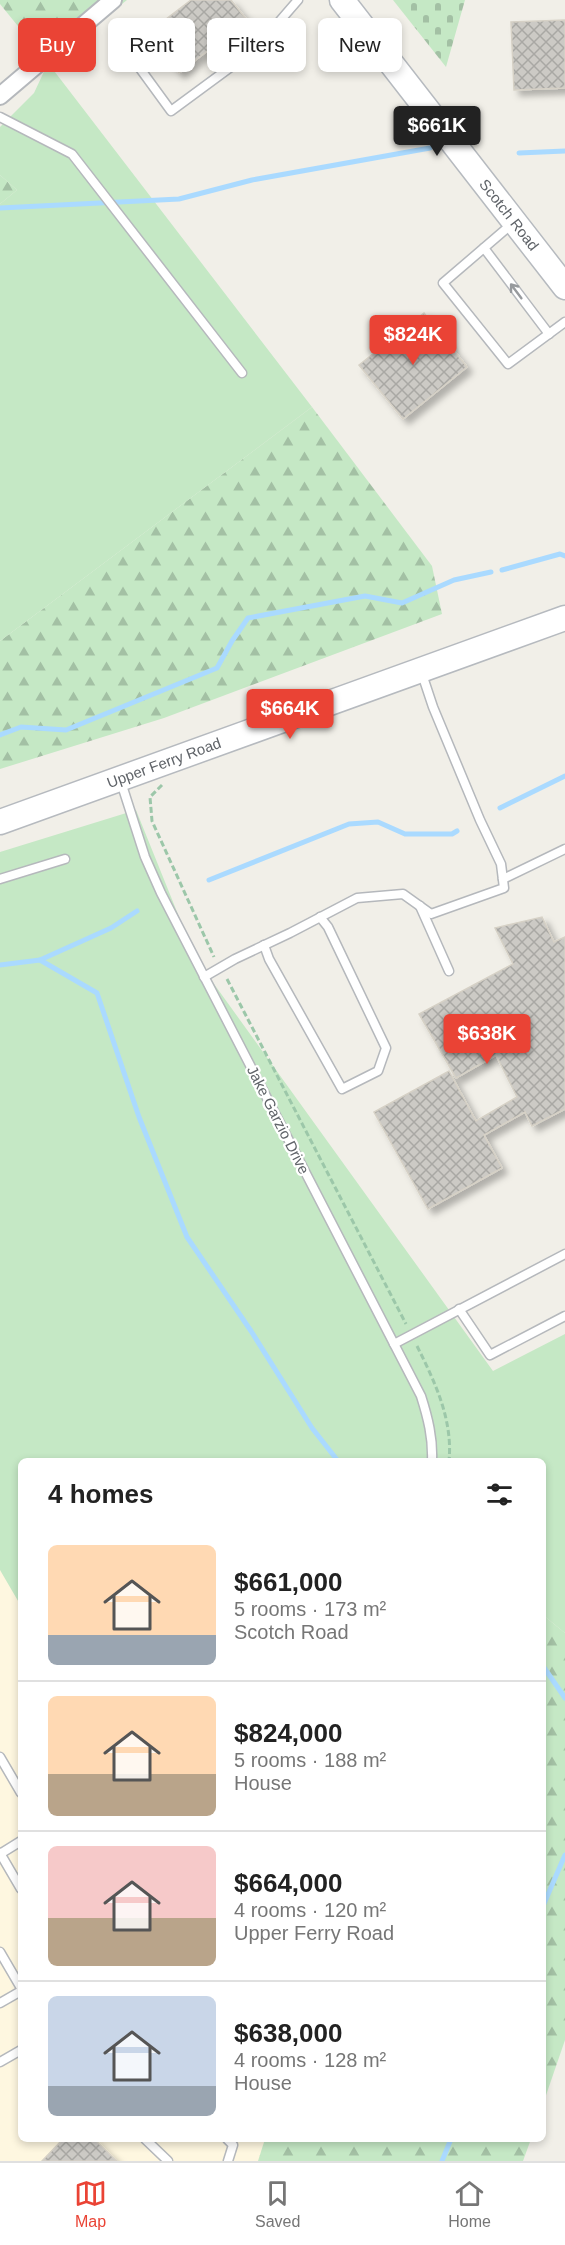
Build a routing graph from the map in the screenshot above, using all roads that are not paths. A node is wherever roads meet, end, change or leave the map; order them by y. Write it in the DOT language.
graph roads {
  1 [pos="113,0"];
  2 [pos="298,0"];
  3 [pos="342,0"];
  4 [pos="143,72"];
  5 [pos="0,96"];
  6 [pos="0,117"];
  7 [pos="514,222"];
  8 [pos="484,248"];
  9 [pos="565,287"];
  10 [pos="565,322"];
  11 [pos="549,334"];
  12 [pos="242,373"];
  13 [pos="565,618"];
  14 [pos="421,670"];
  15 [pos="120,779"];
  16 [pos="0,822"];
  17 [pos="565,849"];
  18 [pos="65,860"];
  19 [pos="0,879"];
  20 [pos="503,879"];
  21 [pos="420,905"];
  22 [pos="320,917"];
  23 [pos="264,945"];
  24 [pos="449,971"];
  25 [pos="204,977"];
  26 [pos="565,1254"];
  27 [pos="459,1309"];
  28 [pos="565,1316"];
  29 [pos="394,1344"];
  30 [pos="432,1458"];
  31 [pos="0,1757"];
  32 [pos="18,1788"];
  33 [pos="18,1844"];
  34 [pos="0,1854"];
  35 [pos="18,1884"];
  36 [pos="0,1952"];
  37 [pos="18,1984"];
  38 [pos="18,1991"];
  39 [pos="0,2003"];
  40 [pos="18,2052"];
  41 [pos="0,2062"];
  42 [pos="149,2142"];
  43 [pos="230,2142"];
  44 [pos="168,2161"];
  45 [pos="228,2161"];
  1 -- 5 [label="street"];
  2 -- 4 [label="lane"];
  3 -- 7 [label="main road, Scotch Road"];
  6 -- 12 [label="lane"];
  7 -- 8 [label="lane"];
  7 -- 9 [label="main road, Scotch Road"];
  11 -- 8 [label="lane, one-way"];
  8 -- 11 [label="lane"];
  10 -- 11 [label="lane"];
  13 -- 14 [label="main road, Upper Ferry Road"];
  14 -- 15 [label="main road, Upper Ferry Road"];
  14 -- 20 [label="lane"];
  15 -- 16 [label="main road, Upper Ferry Road"];
  15 -- 25 [label="lane, Jake Garzio Drive"];
  17 -- 20 [label="lane"];
  18 -- 19 [label="lane"];
  20 -- 21 [label="lane"];
  21 -- 22 [label="lane"];
  21 -- 24 [label="lane"];
  22 -- 23 [label="lane"];
  22 -- 23 [label="lane"];
  23 -- 25 [label="lane"];
  25 -- 29 [label="lane, Jake Garzio Drive"];
  26 -- 27 [label="lane"];
  27 -- 28 [label="lane"];
  27 -- 29 [label="lane"];
  29 -- 30 [label="lane, Jake Garzio Drive"];
  31 -- 32 [label="lane"];
  33 -- 34 [label="lane"];
  34 -- 35 [label="lane"];
  36 -- 37 [label="lane"];
  38 -- 39 [label="lane"];
  40 -- 41 [label="lane"];
  42 -- 44 [label="lane"];
  43 -- 45 [label="lane"];
}
